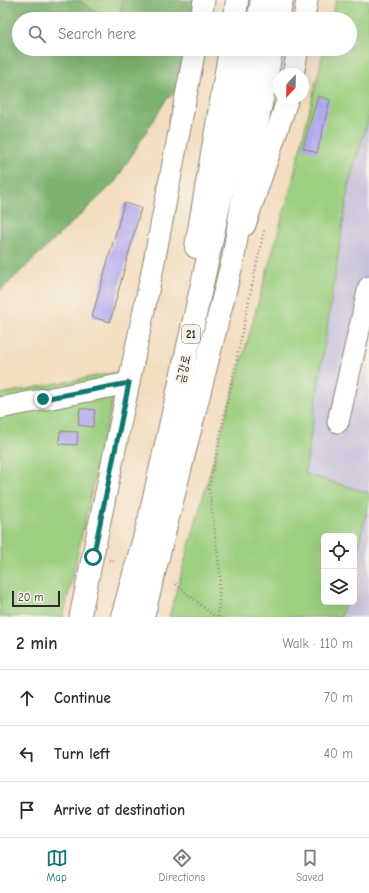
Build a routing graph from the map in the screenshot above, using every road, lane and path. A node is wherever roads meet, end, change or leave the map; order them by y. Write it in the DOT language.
graph roads {
  1 [pos="204,0"];
  2 [pos="237,0"];
  3 [pos="262,0"];
  4 [pos="282,0"];
  5 [pos="307,0"];
  6 [pos="202,12"];
  7 [pos="236,12"];
  8 [pos="259,12"];
  9 [pos="279,12"];
  10 [pos="305,12"];
  11 [pos="194,56"];
  12 [pos="229,56"];
  13 [pos="251,56"];
  14 [pos="271,56"];
  15 [pos="297,56"];
  16 [pos="294,68"];
  17 [pos="286,104"];
  18 [pos="265,224"];
  19 [pos="233,259"];
  20 [pos="369,287"];
  21 [pos="129,383"];
  22 [pos="0,408"];
  23 [pos="338,422"];
  24 [pos="138,559"];
  25 [pos="176,584"];
  26 [pos="80,617"];
  27 [pos="122,617"];
  28 [pos="143,617"];
  29 [pos="215,617"];
  30 [pos="218,617"];
  1 -- 6 [label="street"];
  2 -- 7 [label="highway"];
  3 -- 8 [label="highway"];
  4 -- 9 [label="highway"];
  5 -- 10 [label="street"];
  11 -- 21 [label="street"];
  12 -- 24 [label="highway"];
  13 -- 24 [label="highway, 금강로 / 21"];
  14 -- 19 [label="highway, 금강로 / 21"];
  15 -- 16 [label="street"];
  17 -- 19 [label="street"];
  18 -- 30 [label="path"];
  19 -- 28 [label="highway, 금강로 / 21"];
  20 -- 23 [label="street"];
  21 -- 22 [label="street"];
  21 -- 26 [label="street"];
  24 -- 27 [label="highway, 금강로 / 21"];
  25 -- 29 [label="path"];
}
